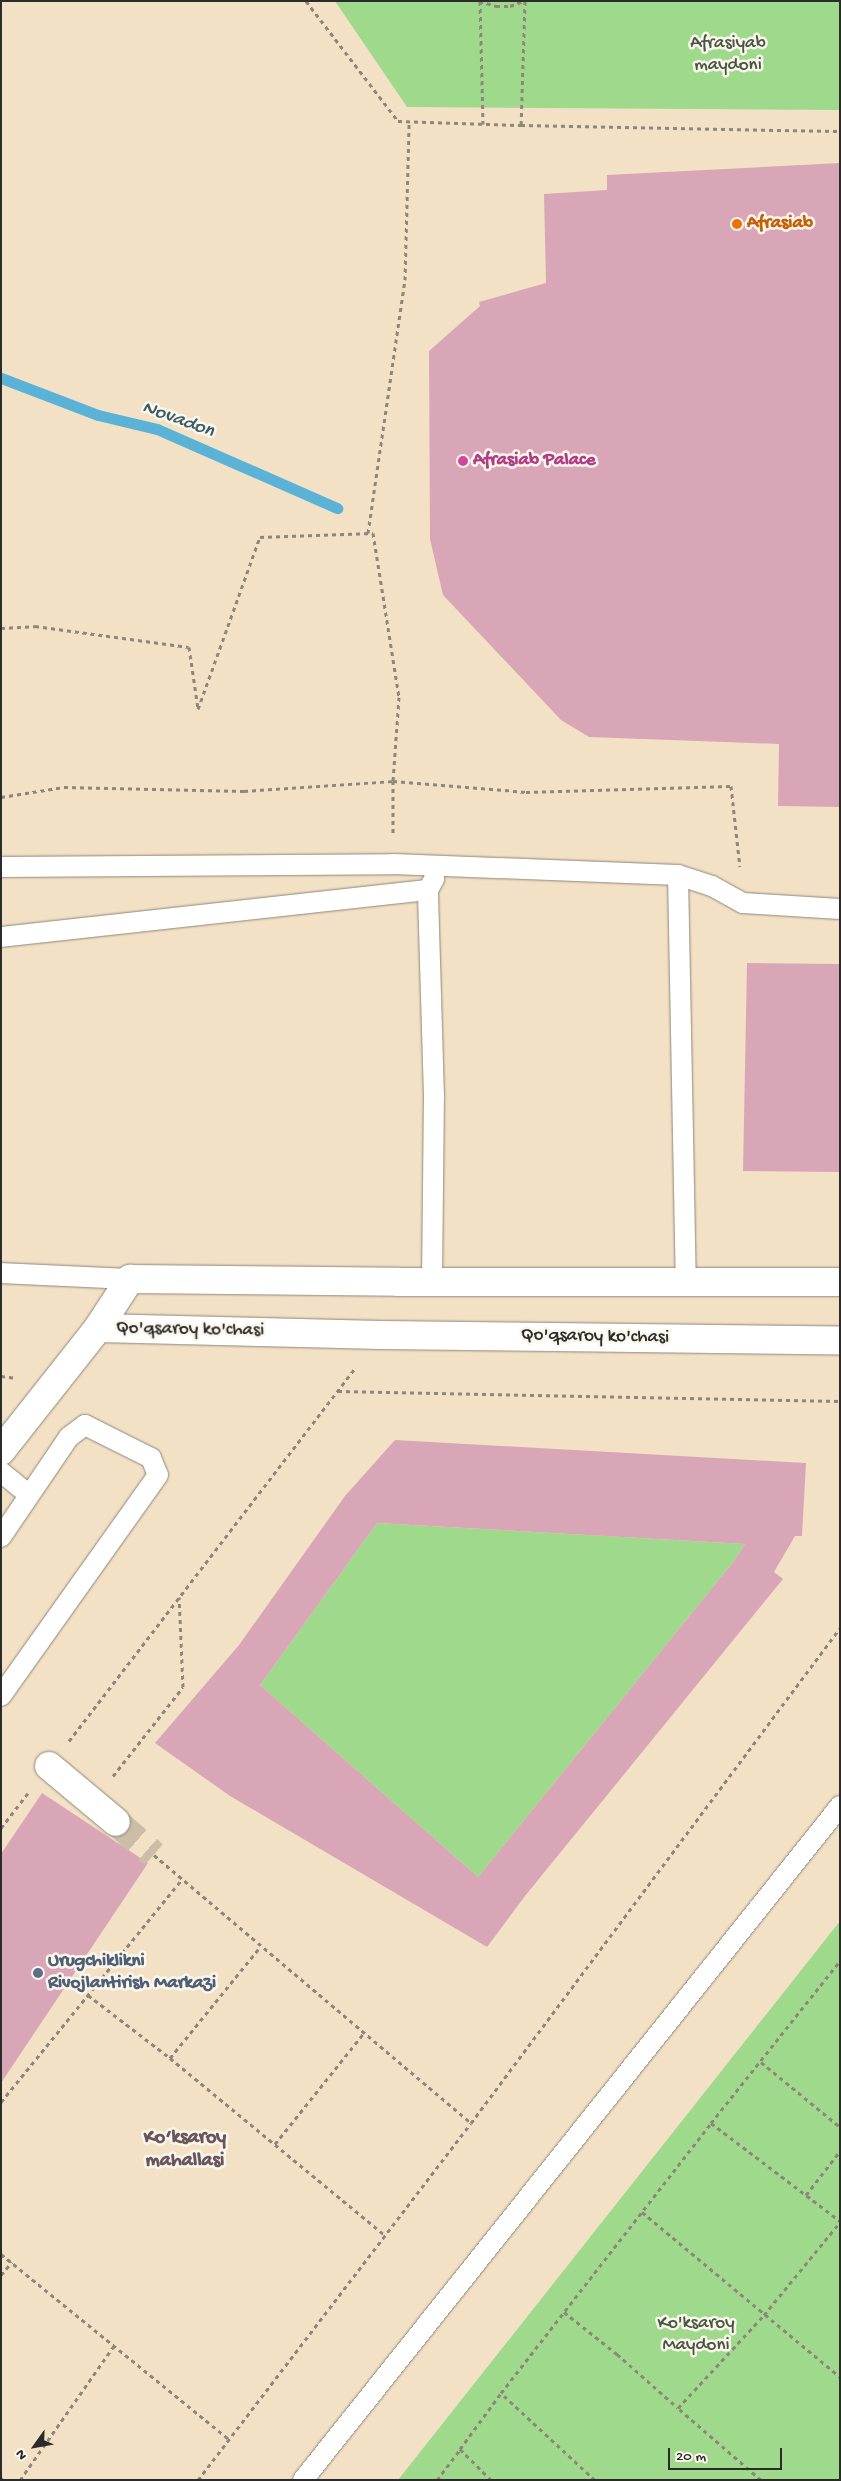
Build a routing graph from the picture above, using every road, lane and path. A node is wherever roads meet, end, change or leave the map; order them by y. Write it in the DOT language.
graph roads {
  1 [pos="306,1"];
  2 [pos="479,1"];
  3 [pos="525,1"];
  4 [pos="409,122"];
  5 [pos="483,124"];
  6 [pos="521,125"];
  7 [pos="840,131"];
  8 [pos="368,533"];
  9 [pos="1,628"];
  10 [pos="393,782"];
  11 [pos="1,797"];
  12 [pos="393,864"];
  13 [pos="1,867"];
  14 [pos="442,867"];
  15 [pos="678,875"];
  16 [pos="428,890"];
  17 [pos="743,902"];
  18 [pos="840,909"];
  19 [pos="1,937"];
  20 [pos="1,1273"];
  21 [pos="130,1279"];
  22 [pos="432,1282"];
  23 [pos="686,1282"];
  24 [pos="840,1282"];
  25 [pos="98,1328"];
  26 [pos="381,1335"];
  27 [pos="840,1341"];
  28 [pos="337,1391"];
  29 [pos="840,1401"];
  30 [pos="1,1451"];
  31 [pos="1,1472"];
  32 [pos="29,1495"];
  33 [pos="1,1537"];
  34 [pos="180,1597"];
  35 [pos="840,1628"];
  36 [pos="1,1696"];
  37 [pos="50,1766"];
  38 [pos="93,1802"];
  39 [pos="840,1806"];
  40 [pos="116,1822"];
  41 [pos="1,1828"];
  42 [pos="154,1855"];
  43 [pos="182,1879"];
  44 [pos="260,1946"];
  45 [pos="840,1961"];
  46 [pos="88,1995"];
  47 [pos="364,2033"];
  48 [pos="170,2058"];
  49 [pos="761,2062"];
  50 [pos="1,2102"];
  51 [pos="711,2123"];
  52 [pos="471,2124"];
  53 [pos="840,2126"];
  54 [pos="275,2144"];
  55 [pos="840,2151"];
  56 [pos="806,2195"];
  57 [pos="642,2212"];
  58 [pos="840,2221"];
  59 [pos="385,2235"];
  60 [pos="1,2254"];
  61 [pos="12,2262"];
  62 [pos="1,2275"];
  63 [pos="564,2312"];
  64 [pos="764,2315"];
  65 [pos="114,2346"];
  66 [pos="840,2377"];
  67 [pos="501,2393"];
  68 [pos="678,2408"];
  69 [pos="229,2439"];
  70 [pos="460,2449"];
  71 [pos="20,2480"];
  72 [pos="198,2480"];
  73 [pos="303,2480"];
  74 [pos="437,2480"];
  75 [pos="491,2480"];
  76 [pos="596,2480"];
  77 [pos="761,2480"];
  1 -- 4 [label="path"];
  2 -- 3 [label="path"];
  2 -- 5 [label="path"];
  3 -- 6 [label="path"];
  4 -- 5 [label="path"];
  4 -- 8 [label="path"];
  5 -- 6 [label="path"];
  6 -- 7 [label="path"];
  8 -- 9 [label="path"];
  8 -- 10 [label="path"];
  10 -- 11 [label="path"];
  10 -- 12 [label="path"];
  10 -- 17 [label="path"];
  12 -- 13 [label="lane"];
  12 -- 14 [label="lane"];
  14 -- 15 [label="lane"];
  14 -- 16 [label="lane"];
  15 -- 17 [label="lane"];
  15 -- 23 [label="lane"];
  16 -- 19 [label="lane"];
  16 -- 22 [label="lane"];
  17 -- 18 [label="lane"];
  20 -- 21 [label="lane"];
  21 -- 22 [label="street"];
  21 -- 25 [label="street, Qo'qsaroy ko'chasi"];
  22 -- 23 [label="street"];
  23 -- 24 [label="street"];
  25 -- 26 [label="street, Qo'qsaroy ko'chasi"];
  25 -- 30 [label="street"];
  26 -- 27 [label="street, Qo'qsaroy ko'chasi"];
  26 -- 28 [label="path"];
  28 -- 29 [label="path"];
  28 -- 34 [label="path"];
  31 -- 32 [label="lane"];
  32 -- 33 [label="lane"];
  32 -- 36 [label="lane"];
  34 -- 37 [label="path"];
  34 -- 38 [label="path"];
  35 -- 52 [label="path"];
  37 -- 38 [label="street"];
  37 -- 41 [label="path"];
  38 -- 40 [label="street"];
  39 -- 73 [label="lane"];
  42 -- 43 [label="path"];
  43 -- 44 [label="path"];
  43 -- 46 [label="path"];
  44 -- 47 [label="path"];
  44 -- 48 [label="path"];
  45 -- 49 [label="path"];
  46 -- 48 [label="path"];
  46 -- 50 [label="path"];
  47 -- 52 [label="path"];
  47 -- 54 [label="path"];
  48 -- 54 [label="path"];
  49 -- 51 [label="path"];
  49 -- 53 [label="path"];
  51 -- 56 [label="path"];
  51 -- 57 [label="path"];
  52 -- 59 [label="path"];
  54 -- 59 [label="path"];
  55 -- 56 [label="path"];
  56 -- 58 [label="path"];
  57 -- 63 [label="path"];
  57 -- 64 [label="path"];
  58 -- 64 [label="path"];
  59 -- 69 [label="path"];
  60 -- 61 [label="path"];
  61 -- 62 [label="path"];
  61 -- 65 [label="path"];
  63 -- 67 [label="path"];
  63 -- 68 [label="path"];
  64 -- 66 [label="path"];
  64 -- 68 [label="path"];
  65 -- 69 [label="path"];
  65 -- 71 [label="path"];
  67 -- 70 [label="path"];
  67 -- 76 [label="path"];
  68 -- 77 [label="path"];
  69 -- 72 [label="path"];
  70 -- 74 [label="path"];
  70 -- 75 [label="path"];
}
